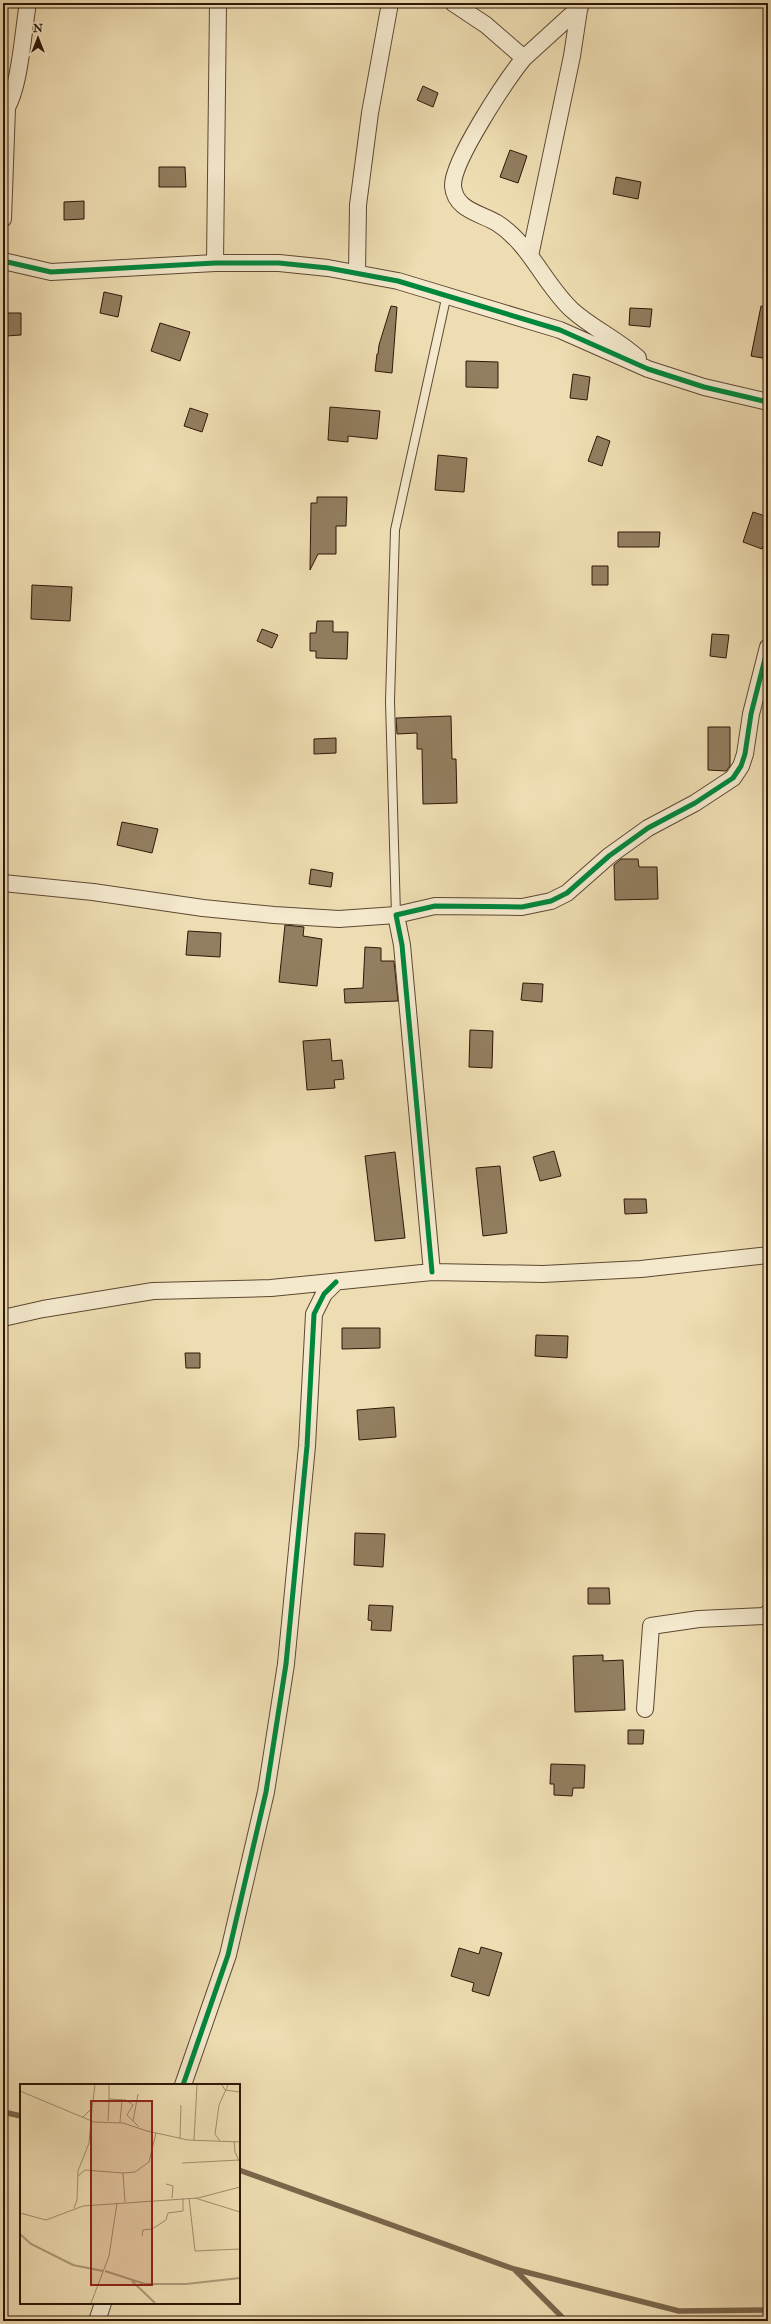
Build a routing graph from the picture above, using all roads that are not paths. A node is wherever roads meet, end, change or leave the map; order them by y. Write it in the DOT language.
graph roads {
  1 [pos="28,3"];
  2 [pos="218,3"];
  3 [pos="390,3"];
  4 [pos="453,3"];
  5 [pos="580,5"];
  6 [pos="524,58"];
  7 [pos="5,110"];
  8 [pos="3,219"];
  9 [pos="530,256"];
  10 [pos="3,261"];
  11 [pos="215,263"];
  12 [pos="357,273"];
  13 [pos="447,294"];
  14 [pos="648,369"];
  15 [pos="768,402"];
  16 [pos="768,647"];
  17 [pos="3,883"];
  18 [pos="396,915"];
  19 [pos="768,1255"];
  20 [pos="432,1272"];
  21 [pos="336,1282"];
  22 [pos="3,1318"];
  23 [pos="768,1613"];
  24 [pos="645,1709"];
  25 [pos="183,2084"];
  26 [pos="103,2304"];
  27 [pos="97,2321"];
  1 -- 7 [label="street"];
  2 -- 11 [label="street"];
  3 -- 12 [label="street"];
  4 -- 6 [label="street"];
  5 -- 6 [label="street"];
  5 -- 9 [label="street"];
  6 -- 9 [label="street"];
  7 -- 8 [label="street"];
  9 -- 14 [label="street"];
  10 -- 11 [label="street"];
  11 -- 12 [label="street"];
  12 -- 13 [label="street"];
  13 -- 14 [label="street"];
  13 -- 18 [label="lane"];
  14 -- 15 [label="street"];
  16 -- 18 [label="street"];
  17 -- 18 [label="street"];
  18 -- 20 [label="street"];
  19 -- 20 [label="street"];
  20 -- 21 [label="street"];
  21 -- 22 [label="street"];
  21 -- 25 [label="street"];
  23 -- 24 [label="street"];
  26 -- 27 [label="street"];
}
